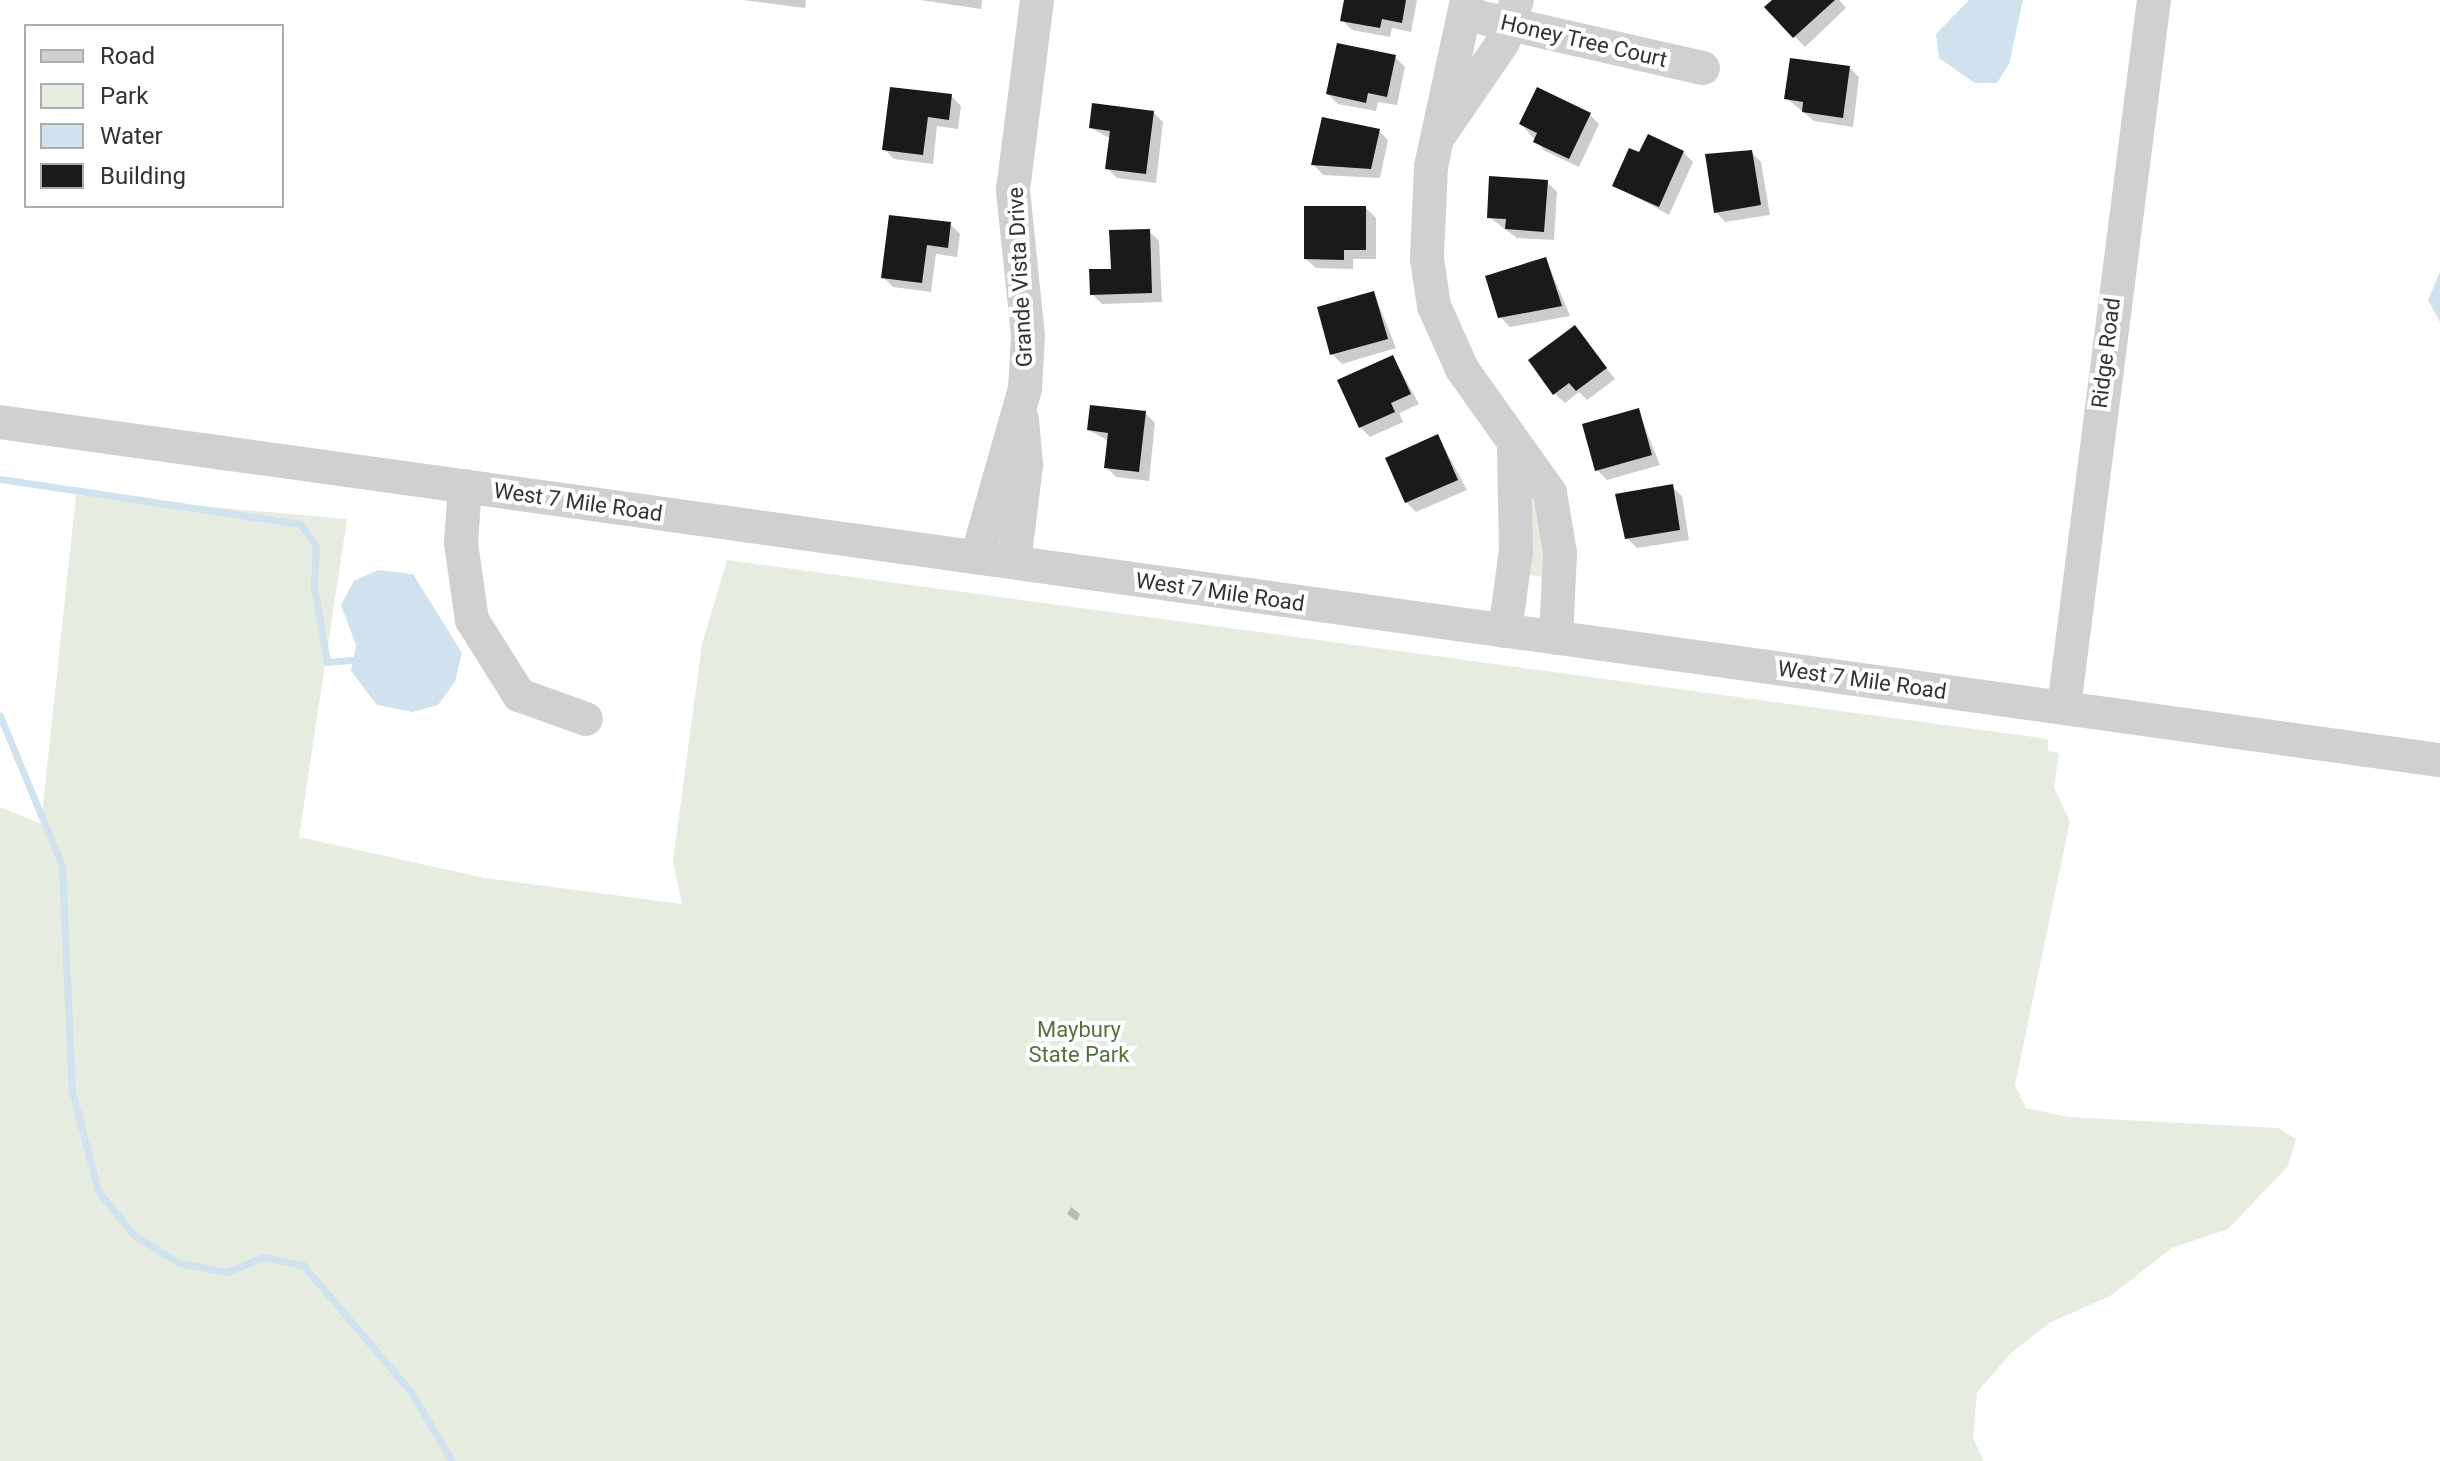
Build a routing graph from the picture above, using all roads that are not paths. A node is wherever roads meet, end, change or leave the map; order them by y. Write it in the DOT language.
graph roads {
  1 [pos="1037,0"];
  2 [pos="2154,0"];
  3 [pos="1466,7"];
  4 [pos="1513,12"];
  5 [pos="1703,68"];
  6 [pos="1437,140"];
  7 [pos="1021,411"];
  8 [pos="0,422"];
  9 [pos="1514,445"];
  10 [pos="465,486"];
  11 [pos="977,557"];
  12 [pos="1014,562"];
  13 [pos="1505,631"];
  14 [pos="1556,638"];
  15 [pos="2064,707"];
  16 [pos="586,719"];
  17 [pos="2440,760"];
  1 -- 7 [label="street, Grande Vista Drive"];
  2 -- 15 [label="street, Ridge Road"];
  3 -- 4 [label="street, Honey Tree Court"];
  3 -- 6 [label="street"];
  4 -- 5 [label="street, Honey Tree Court"];
  4 -- 6 [label="street"];
  6 -- 9 [label="street"];
  7 -- 11 [label="street, Grande Vista Drive"];
  7 -- 12 [label="street, Grande Vista Drive"];
  8 -- 10 [label="street, West 7 Mile Road"];
  9 -- 13 [label="street"];
  9 -- 14 [label="street"];
  10 -- 11 [label="street, West 7 Mile Road"];
  10 -- 16 [label="street"];
  11 -- 12 [label="street, West 7 Mile Road"];
  12 -- 13 [label="street, West 7 Mile Road"];
  13 -- 14 [label="street, West 7 Mile Road"];
  14 -- 15 [label="street, West 7 Mile Road"];
  15 -- 17 [label="street, West 7 Mile Road"];
}
